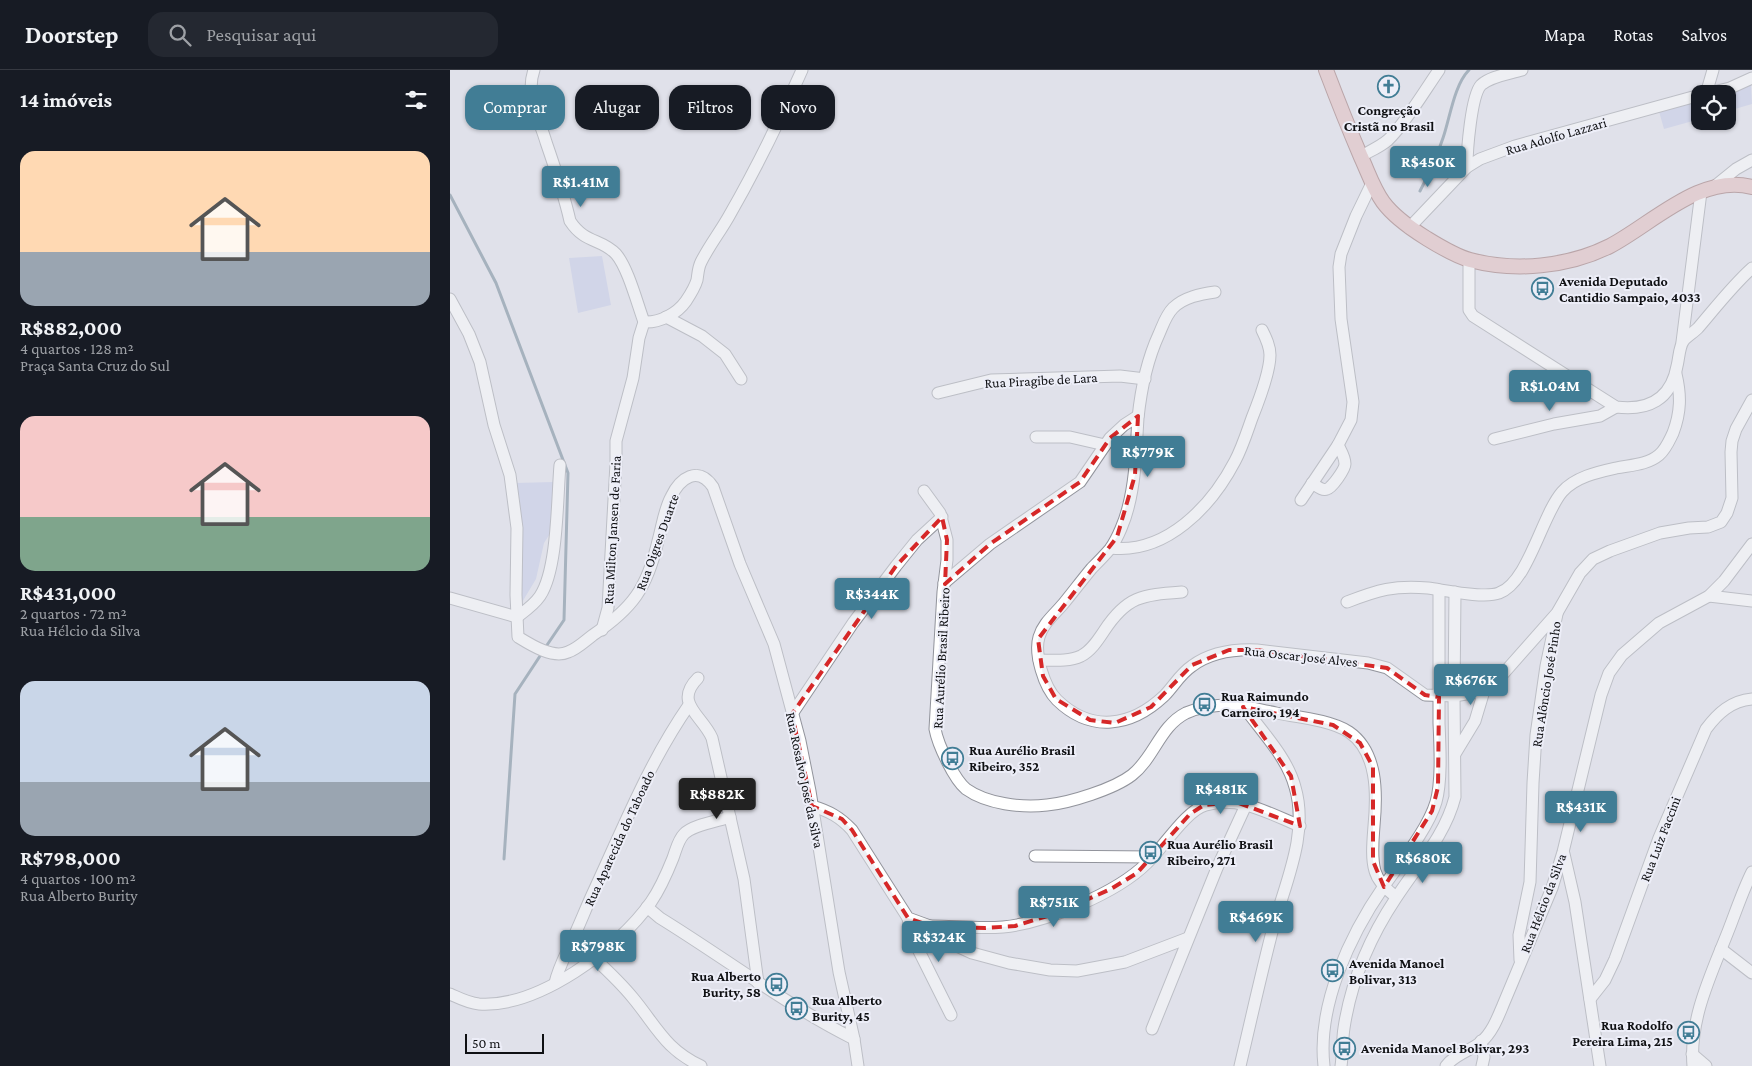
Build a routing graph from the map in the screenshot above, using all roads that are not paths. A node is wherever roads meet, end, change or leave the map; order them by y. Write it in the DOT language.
graph roads {
  1 [pos="534,70"];
  2 [pos="802,70"];
  3 [pos="1326,70"];
  4 [pos="1439,70"];
  5 [pos="1522,70"];
  6 [pos="1713,70"];
  7 [pos="1752,78"];
  8 [pos="1708,85"];
  9 [pos="1736,85"];
  10 [pos="1691,97"];
  11 [pos="1361,156"];
  12 [pos="1752,160"];
  13 [pos="1467,167"];
  14 [pos="1372,183"];
  15 [pos="1715,186"];
  16 [pos="1752,187"];
  17 [pos="1701,192"];
  18 [pos="1409,228"];
  19 [pos="1469,260"];
  20 [pos="1752,268"];
  21 [pos="1215,292"];
  22 [pos="450,299"];
  23 [pos="666,317"];
  24 [pos="644,322"];
  25 [pos="1262,330"];
  26 [pos="1682,342"];
  27 [pos="1676,374"];
  28 [pos="741,379"];
  29 [pos="1145,379"];
  30 [pos="938,393"];
  31 [pos="1752,400"];
  32 [pos="1616,407"];
  33 [pos="1138,416"];
  34 [pos="1036,437"];
  35 [pos="1494,439"];
  36 [pos="1105,445"];
  37 [pos="1338,445"];
  38 [pos="560,465"];
  39 [pos="704,478"];
  40 [pos="1312,483"];
  41 [pos="924,491"];
  42 [pos="1301,500"];
  43 [pos="942,517"];
  44 [pos="1752,544"];
  45 [pos="1111,548"];
  46 [pos="944,583"];
  47 [pos="1439,590"];
  48 [pos="1182,592"];
  49 [pos="1455,592"];
  50 [pos="1709,596"];
  51 [pos="450,598"];
  52 [pos="1752,600"];
  53 [pos="1347,602"];
  54 [pos="1557,613"];
  55 [pos="517,617"];
  56 [pos="602,630"];
  57 [pos="1039,656"];
  58 [pos="698,678"];
  59 [pos="1484,691"];
  60 [pos="1439,696"];
  61 [pos="1454,696"];
  62 [pos="1752,699"];
  63 [pos="689,705"];
  64 [pos="1244,707"];
  65 [pos="792,714"];
  66 [pos="1455,754"];
  67 [pos="1246,805"];
  68 [pos="812,806"];
  69 [pos="730,817"];
  70 [pos="1300,826"];
  71 [pos="1563,852"];
  72 [pos="1034,856"];
  73 [pos="1153,857"];
  74 [pos="1752,872"];
  75 [pos="1384,887"];
  76 [pos="1396,897"];
  77 [pos="647,907"];
  78 [pos="908,918"];
  79 [pos="930,926"];
  80 [pos="1188,938"];
  81 [pos="1721,949"];
  82 [pos="594,958"];
  83 [pos="1520,964"];
  84 [pos="1752,973"];
  85 [pos="556,983"];
  86 [pos="758,983"];
  87 [pos="450,994"];
  88 [pos="1590,999"];
  89 [pos="951,1015"];
  90 [pos="1152,1028"];
  91 [pos="854,1038"];
  92 [pos="1482,1042"];
  93 [pos="1692,1060"];
  94 [pos="701,1066"];
  95 [pos="858,1066"];
  96 [pos="1240,1066"];
  97 [pos="1324,1066"];
  98 [pos="1341,1066"];
  99 [pos="1446,1066"];
  100 [pos="1482,1066"];
  101 [pos="1600,1066"];
  102 [pos="1706,1066"];
  1 -- 24 [label="street"];
  2 -- 23 [label="street"];
  3 -- 11 [label="main road"];
  4 -- 11 [label="street"];
  5 -- 13 [label="street"];
  6 -- 8 [label="street"];
  7 -- 9 [label="street"];
  10 -- 13 [label="street, Rua Adolfo Lazzari"];
  11 -- 14 [label="main road"];
  12 -- 15 [label="street"];
  13 -- 18 [label="street, Rua Adolfo Lazzari"];
  14 -- 18 [label="main road"];
  14 -- 37 [label="street"];
  15 -- 16 [label="main road"];
  15 -- 17 [label="main road"];
  17 -- 19 [label="main road"];
  17 -- 26 [label="street"];
  18 -- 19 [label="main road"];
  19 -- 32 [label="street"];
  20 -- 26 [label="street"];
  21 -- 29 [label="street"];
  22 -- 55 [label="street"];
  23 -- 24 [label="street"];
  23 -- 28 [label="street"];
  24 -- 56 [label="street, Rua Milton Jansen de Faria"];
  25 -- 45 [label="street"];
  26 -- 27 [label="street"];
  27 -- 32 [label="street"];
  27 -- 49 [label="street"];
  29 -- 30 [label="street, Rua Piragibe de Lara"];
  29 -- 33 [label="street"];
  31 -- 54 [label="street"];
  32 -- 35 [label="street"];
  33 -- 36 [label="street"];
  33 -- 45 [label="street"];
  34 -- 36 [label="street"];
  36 -- 46 [label="street"];
  37 -- 40 [label="street"];
  37 -- 40 [label="street"];
  38 -- 55 [label="street"];
  39 -- 56 [label="street, Rua Oigres Duarte"];
  39 -- 65 [label="street, Rua Rosalvo José da Silva"];
  40 -- 42 [label="street"];
  41 -- 43 [label="street, Rua Aurélio Brasil Ribeiro"];
  43 -- 46 [label="street, Rua Aurélio Brasil Ribeiro"];
  43 -- 65 [label="street"];
  44 -- 50 [label="street, Rua Hélcio da Silva"];
  45 -- 57 [label="street"];
  46 -- 64 [label="street, Rua Aurélio Brasil Ribeiro"];
  47 -- 49 [label="street"];
  47 -- 53 [label="street"];
  47 -- 60 [label="street"];
  48 -- 57 [label="street"];
  49 -- 61 [label="street"];
  50 -- 52 [label="street"];
  50 -- 71 [label="street, Rua Hélcio da Silva"];
  51 -- 55 [label="street"];
  54 -- 59 [label="street"];
  54 -- 83 [label="street, Rua Alôncio José Pinho"];
  55 -- 56 [label="street, Rua Oigres Duarte"];
  57 -- 60 [label="street, Rua Oscar José Alves"];
  58 -- 63 [label="street, Rua Aparecida do Taboado"];
  59 -- 61 [label="street, Rua Oscar José Alves"];
  59 -- 66 [label="street"];
  60 -- 61 [label="street, Rua Oscar José Alves"];
  60 -- 75 [label="street"];
  61 -- 66 [label="street"];
  62 -- 88 [label="street, Rua Luiz Faccini"];
  63 -- 69 [label="street"];
  63 -- 85 [label="street, Rua Aparecida do Taboado"];
  64 -- 70 [label="street"];
  64 -- 75 [label="street, Rua Aurélio Brasil Ribeiro"];
  65 -- 68 [label="street, Rua Rosalvo José da Silva"];
  66 -- 76 [label="street"];
  67 -- 70 [label="street"];
  67 -- 73 [label="street"];
  67 -- 80 [label="street"];
  68 -- 78 [label="street"];
  68 -- 91 [label="street, Rua Rosalvo José da Silva"];
  69 -- 77 [label="street"];
  69 -- 86 [label="street"];
  70 -- 96 [label="street"];
  71 -- 83 [label="street, Rua Hélcio da Silva"];
  71 -- 88 [label="street"];
  72 -- 73 [label="street"];
  73 -- 79 [label="street"];
  74 -- 81 [label="street"];
  75 -- 76 [label="street"];
  75 -- 97 [label="street"];
  76 -- 98 [label="street"];
  77 -- 82 [label="street"];
  77 -- 86 [label="street"];
  78 -- 79 [label="street"];
  78 -- 89 [label="street"];
  79 -- 80 [label="street"];
  80 -- 90 [label="street"];
  81 -- 84 [label="street"];
  81 -- 93 [label="street"];
  82 -- 85 [label="street"];
  82 -- 94 [label="street"];
  83 -- 92 [label="street, Rua Hélcio da Silva"];
  85 -- 87 [label="street"];
  86 -- 91 [label="street"];
  88 -- 101 [label="street"];
  91 -- 95 [label="street, Rua Rosalvo José da Silva"];
  92 -- 99 [label="street, Rua Hélcio da Silva"];
  92 -- 100 [label="street"];
  93 -- 102 [label="street"];
}
